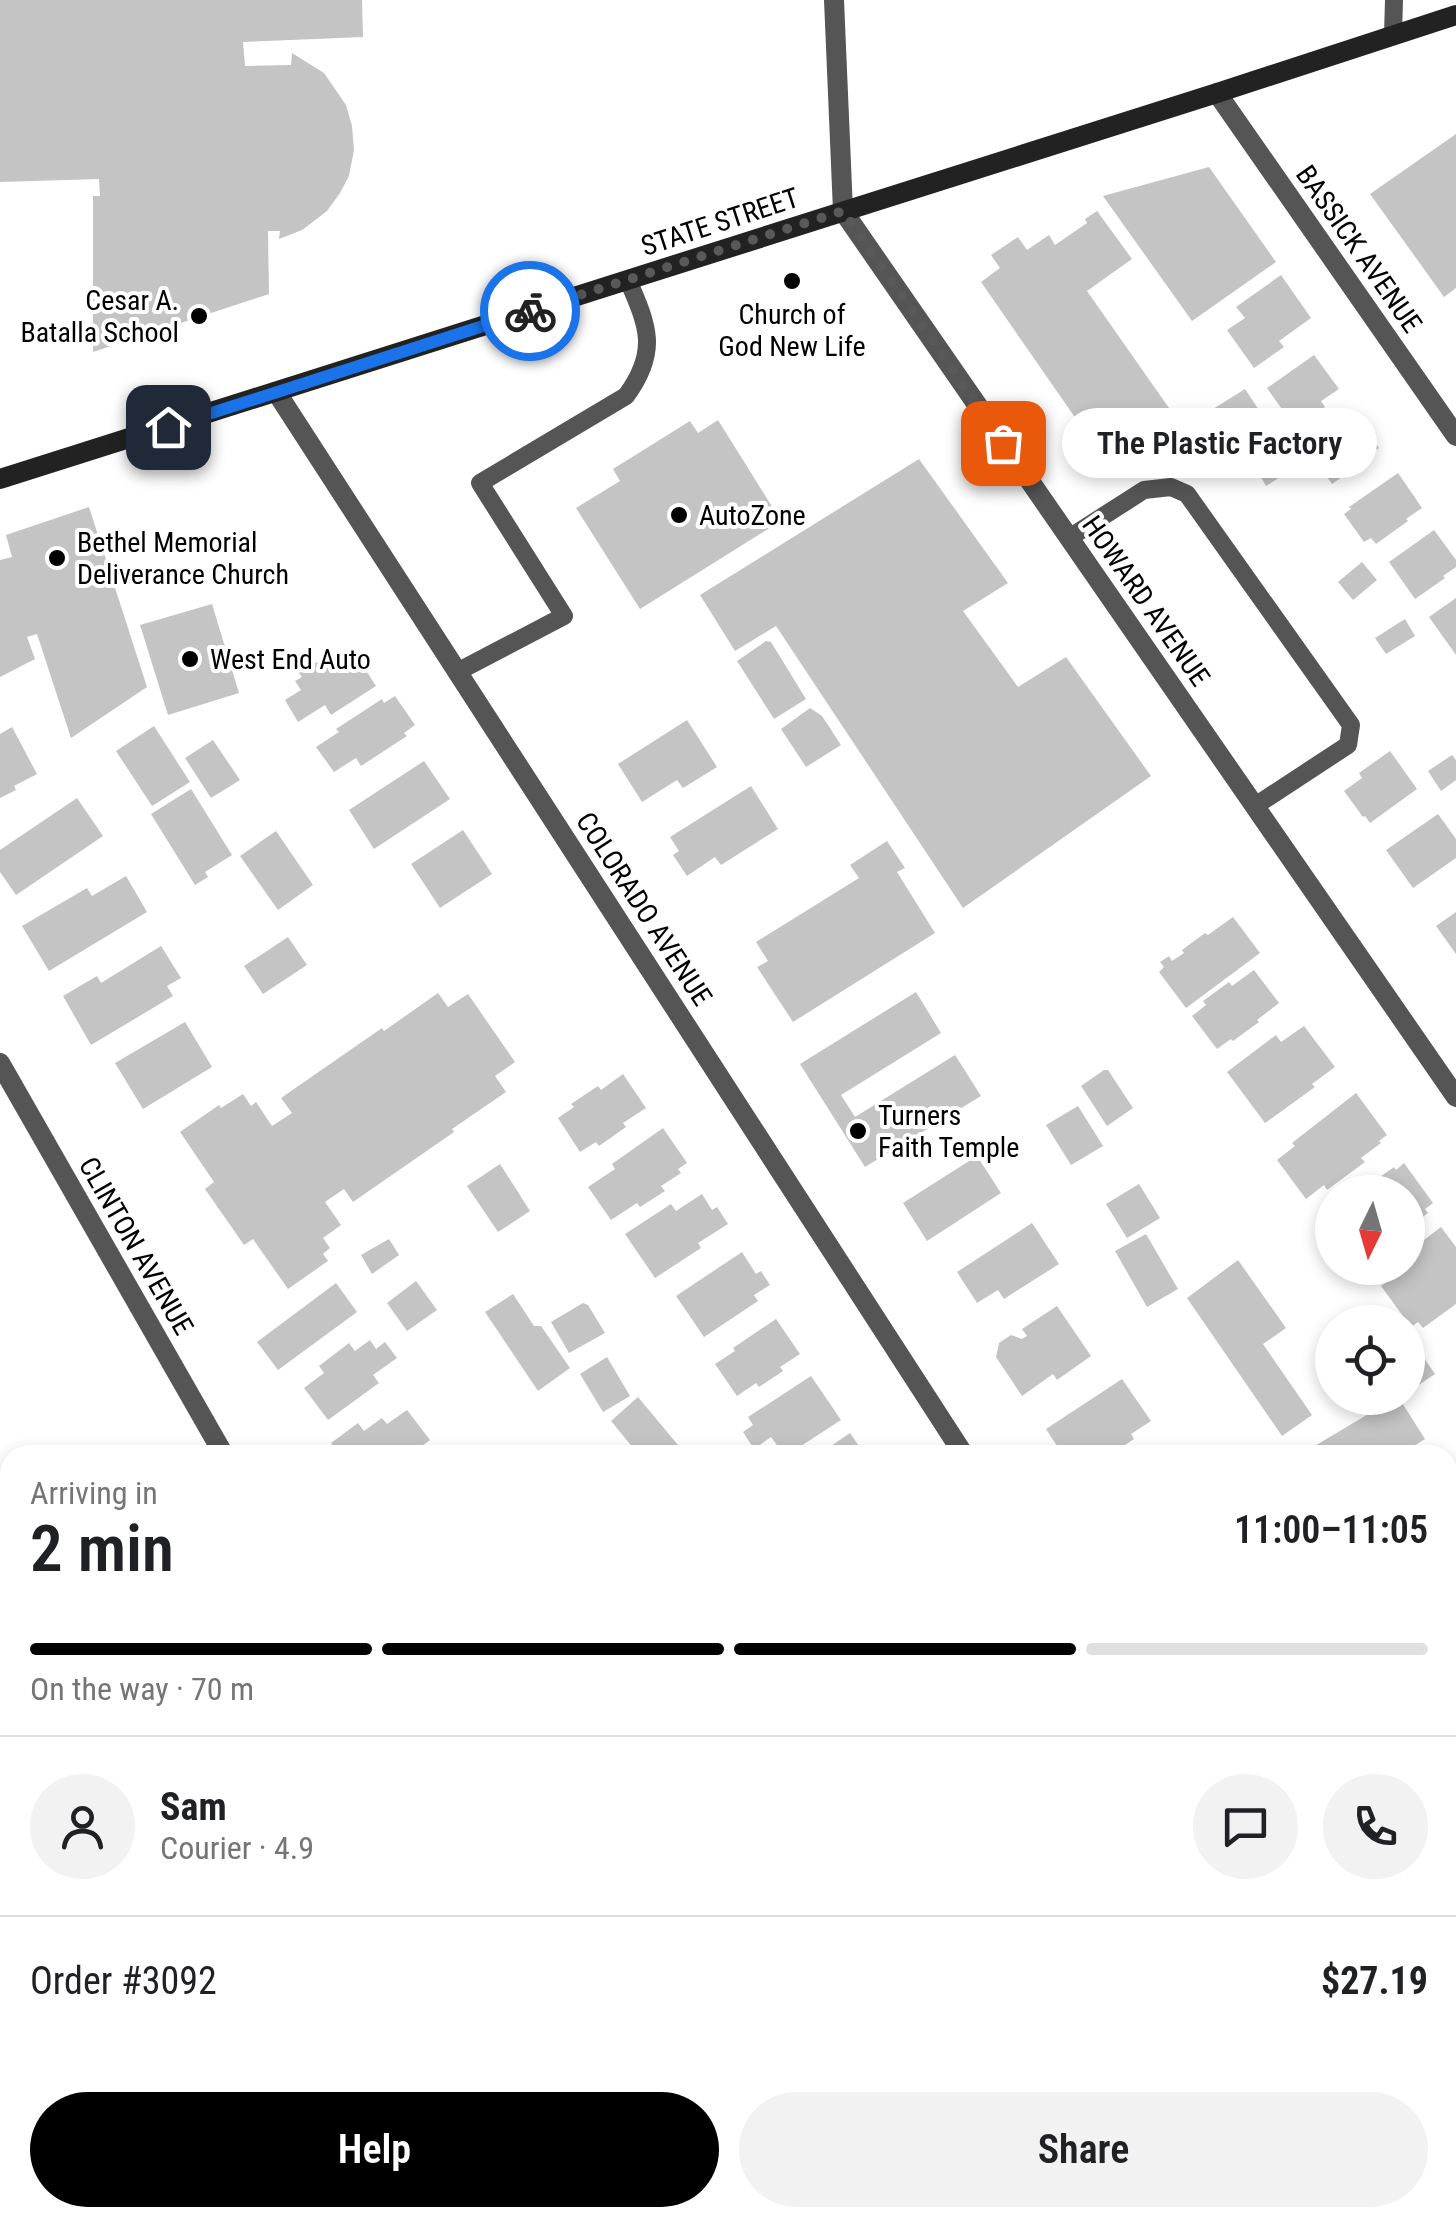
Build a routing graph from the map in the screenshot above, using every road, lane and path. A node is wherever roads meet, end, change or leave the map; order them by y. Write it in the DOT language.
graph roads {
  1 [pos="834,0"];
  2 [pos="1394,0"];
  3 [pos="1456,14"];
  4 [pos="1394,35"];
  5 [pos="1217,94"];
  6 [pos="843,211"];
  7 [pos="628,280"];
  8 [pos="277,393"];
  9 [pos="1456,436"];
  10 [pos="0,479"];
  11 [pos="1069,538"];
  12 [pos="457,672"];
  13 [pos="1255,806"];
  14 [pos="0,1063"];
  15 [pos="1456,1097"];
  16 [pos="218,1445"];
  17 [pos="958,1445"];
  1 -- 6 [label="street, HOWARD AVENUE"];
  2 -- 4 [label="lane"];
  3 -- 4 [label="main road, STATE STREET"];
  4 -- 5 [label="main road, STATE STREET"];
  5 -- 6 [label="main road, STATE STREET"];
  5 -- 9 [label="street, BASSICK AVENUE"];
  6 -- 7 [label="main road, STATE STREET"];
  6 -- 11 [label="street, HOWARD AVENUE"];
  7 -- 8 [label="main road, STATE STREET"];
  7 -- 12 [label="lane"];
  8 -- 10 [label="main road, STATE STREET"];
  8 -- 12 [label="street, COLORADO AVENUE"];
  11 -- 13 [label="street, HOWARD AVENUE"];
  11 -- 13 [label="lane"];
  12 -- 17 [label="street, COLORADO AVENUE"];
  13 -- 15 [label="street, HOWARD AVENUE"];
  14 -- 16 [label="street, CLINTON AVENUE"];
}
